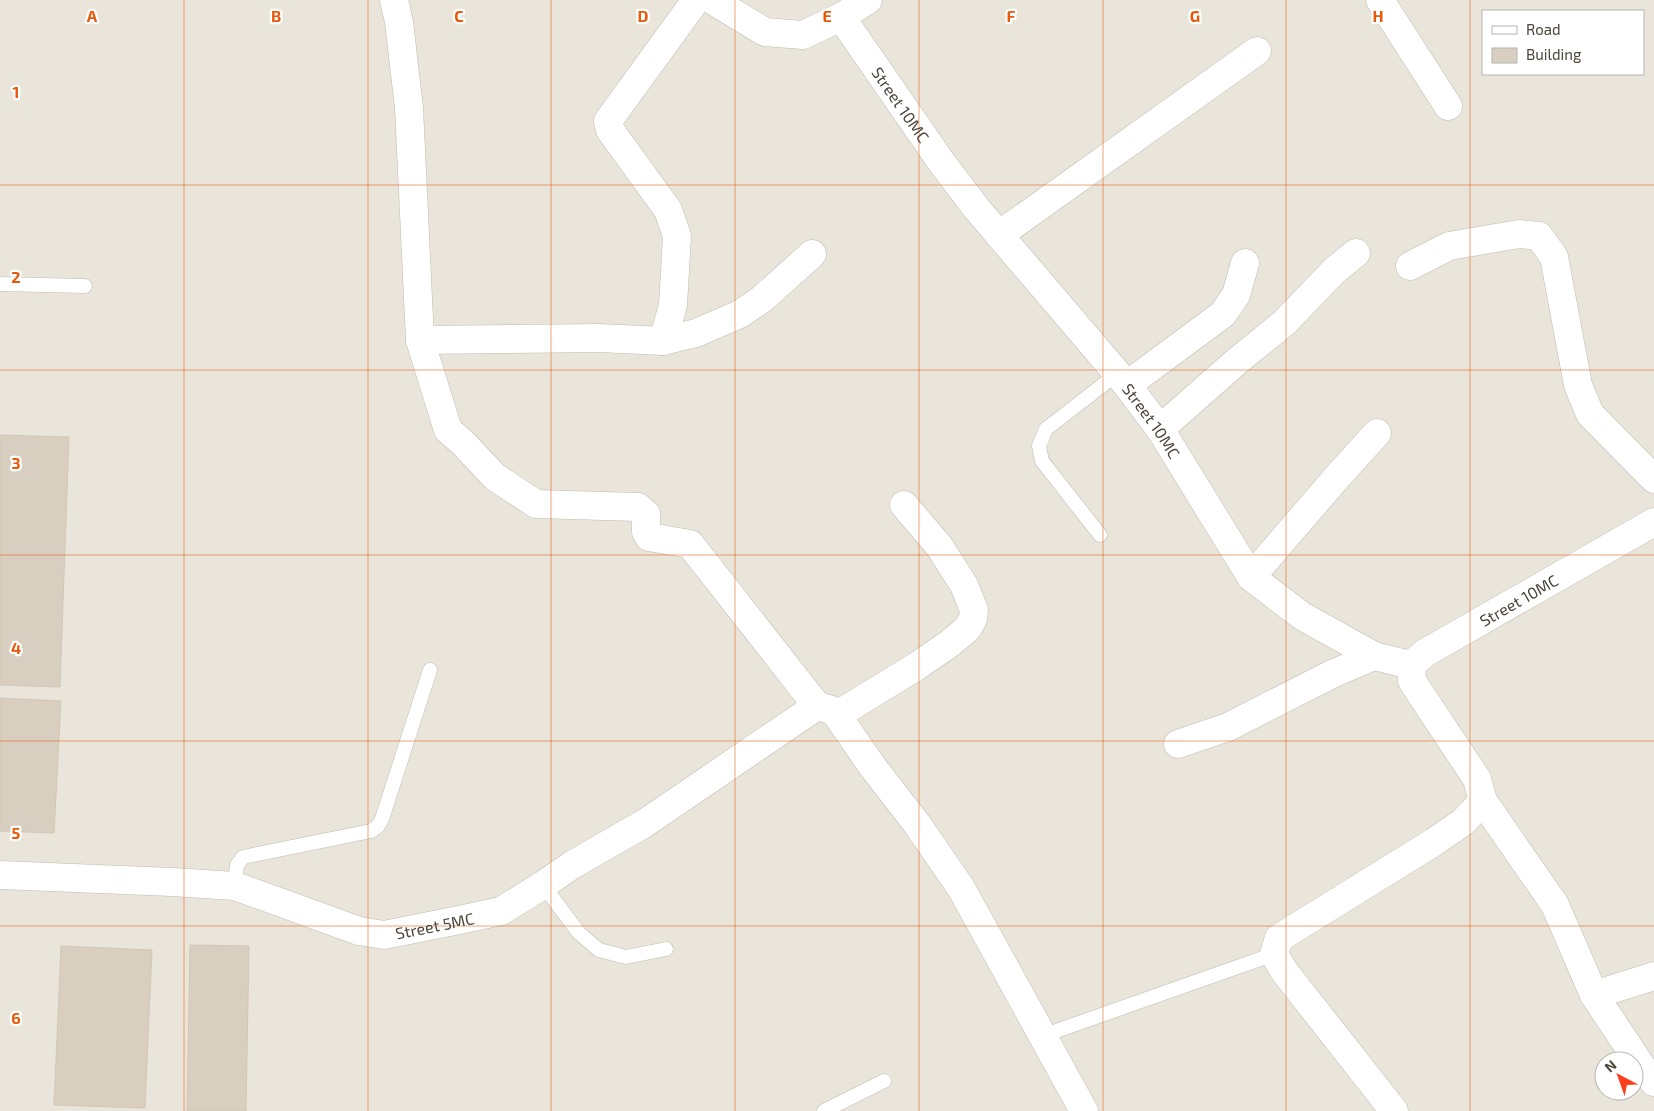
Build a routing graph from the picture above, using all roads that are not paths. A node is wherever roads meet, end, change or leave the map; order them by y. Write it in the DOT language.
graph roads {
  1 [pos="394,0"];
  2 [pos="696,0"];
  3 [pos="712,0"];
  4 [pos="868,0"];
  5 [pos="1380,0"];
  6 [pos="841,17"];
  7 [pos="1257,52"];
  8 [pos="1448,106"];
  9 [pos="999,235"];
  10 [pos="812,254"];
  11 [pos="1356,254"];
  12 [pos="1245,263"];
  13 [pos="1410,266"];
  14 [pos="0,284"];
  15 [pos="86,286"];
  16 [pos="420,340"];
  17 [pos="663,341"];
  18 [pos="1122,379"];
  19 [pos="1160,430"];
  20 [pos="1378,433"];
  21 [pos="1654,479"];
  22 [pos="904,505"];
  23 [pos="1654,522"];
  24 [pos="1100,535"];
  25 [pos="1251,578"];
  26 [pos="1374,656"];
  27 [pos="1411,665"];
  28 [pos="430,670"];
  29 [pos="827,711"];
  30 [pos="1178,744"];
  31 [pos="1483,801"];
  32 [pos="0,875"];
  33 [pos="235,886"];
  34 [pos="543,886"];
  35 [pos="666,949"];
  36 [pos="1274,954"];
  37 [pos="1654,976"];
  38 [pos="1594,995"];
  39 [pos="1042,1036"];
  40 [pos="884,1081"];
  41 [pos="1654,1082"];
  42 [pos="824,1111"];
  43 [pos="1084,1111"];
  44 [pos="1394,1111"];
  1 -- 16 [label="street"];
  2 -- 17 [label="street"];
  3 -- 6 [label="street"];
  4 -- 6 [label="street"];
  5 -- 8 [label="street"];
  6 -- 9 [label="street, Street 10MC"];
  7 -- 9 [label="street"];
  9 -- 18 [label="street, Street 10MC"];
  10 -- 17 [label="street"];
  11 -- 19 [label="street"];
  12 -- 18 [label="street"];
  13 -- 21 [label="street"];
  14 -- 15 [label="lane"];
  16 -- 17 [label="street"];
  16 -- 29 [label="street"];
  18 -- 19 [label="street, Street 10MC"];
  18 -- 24 [label="lane"];
  19 -- 25 [label="street, Street 10MC"];
  20 -- 25 [label="street"];
  22 -- 29 [label="street, Street 5MC"];
  23 -- 27 [label="street, Street 10MC"];
  25 -- 26 [label="street, Street 10MC"];
  26 -- 27 [label="street, Street 10MC"];
  26 -- 30 [label="street"];
  27 -- 31 [label="street"];
  28 -- 33 [label="lane"];
  29 -- 34 [label="street, Street 5MC"];
  29 -- 39 [label="street"];
  31 -- 36 [label="street"];
  31 -- 38 [label="street"];
  32 -- 33 [label="street, Street 5MC"];
  33 -- 34 [label="street, Street 5MC"];
  34 -- 35 [label="lane"];
  36 -- 39 [label="lane"];
  36 -- 44 [label="street"];
  37 -- 38 [label="street"];
  38 -- 41 [label="street"];
  39 -- 43 [label="street"];
  40 -- 42 [label="lane"];
}
